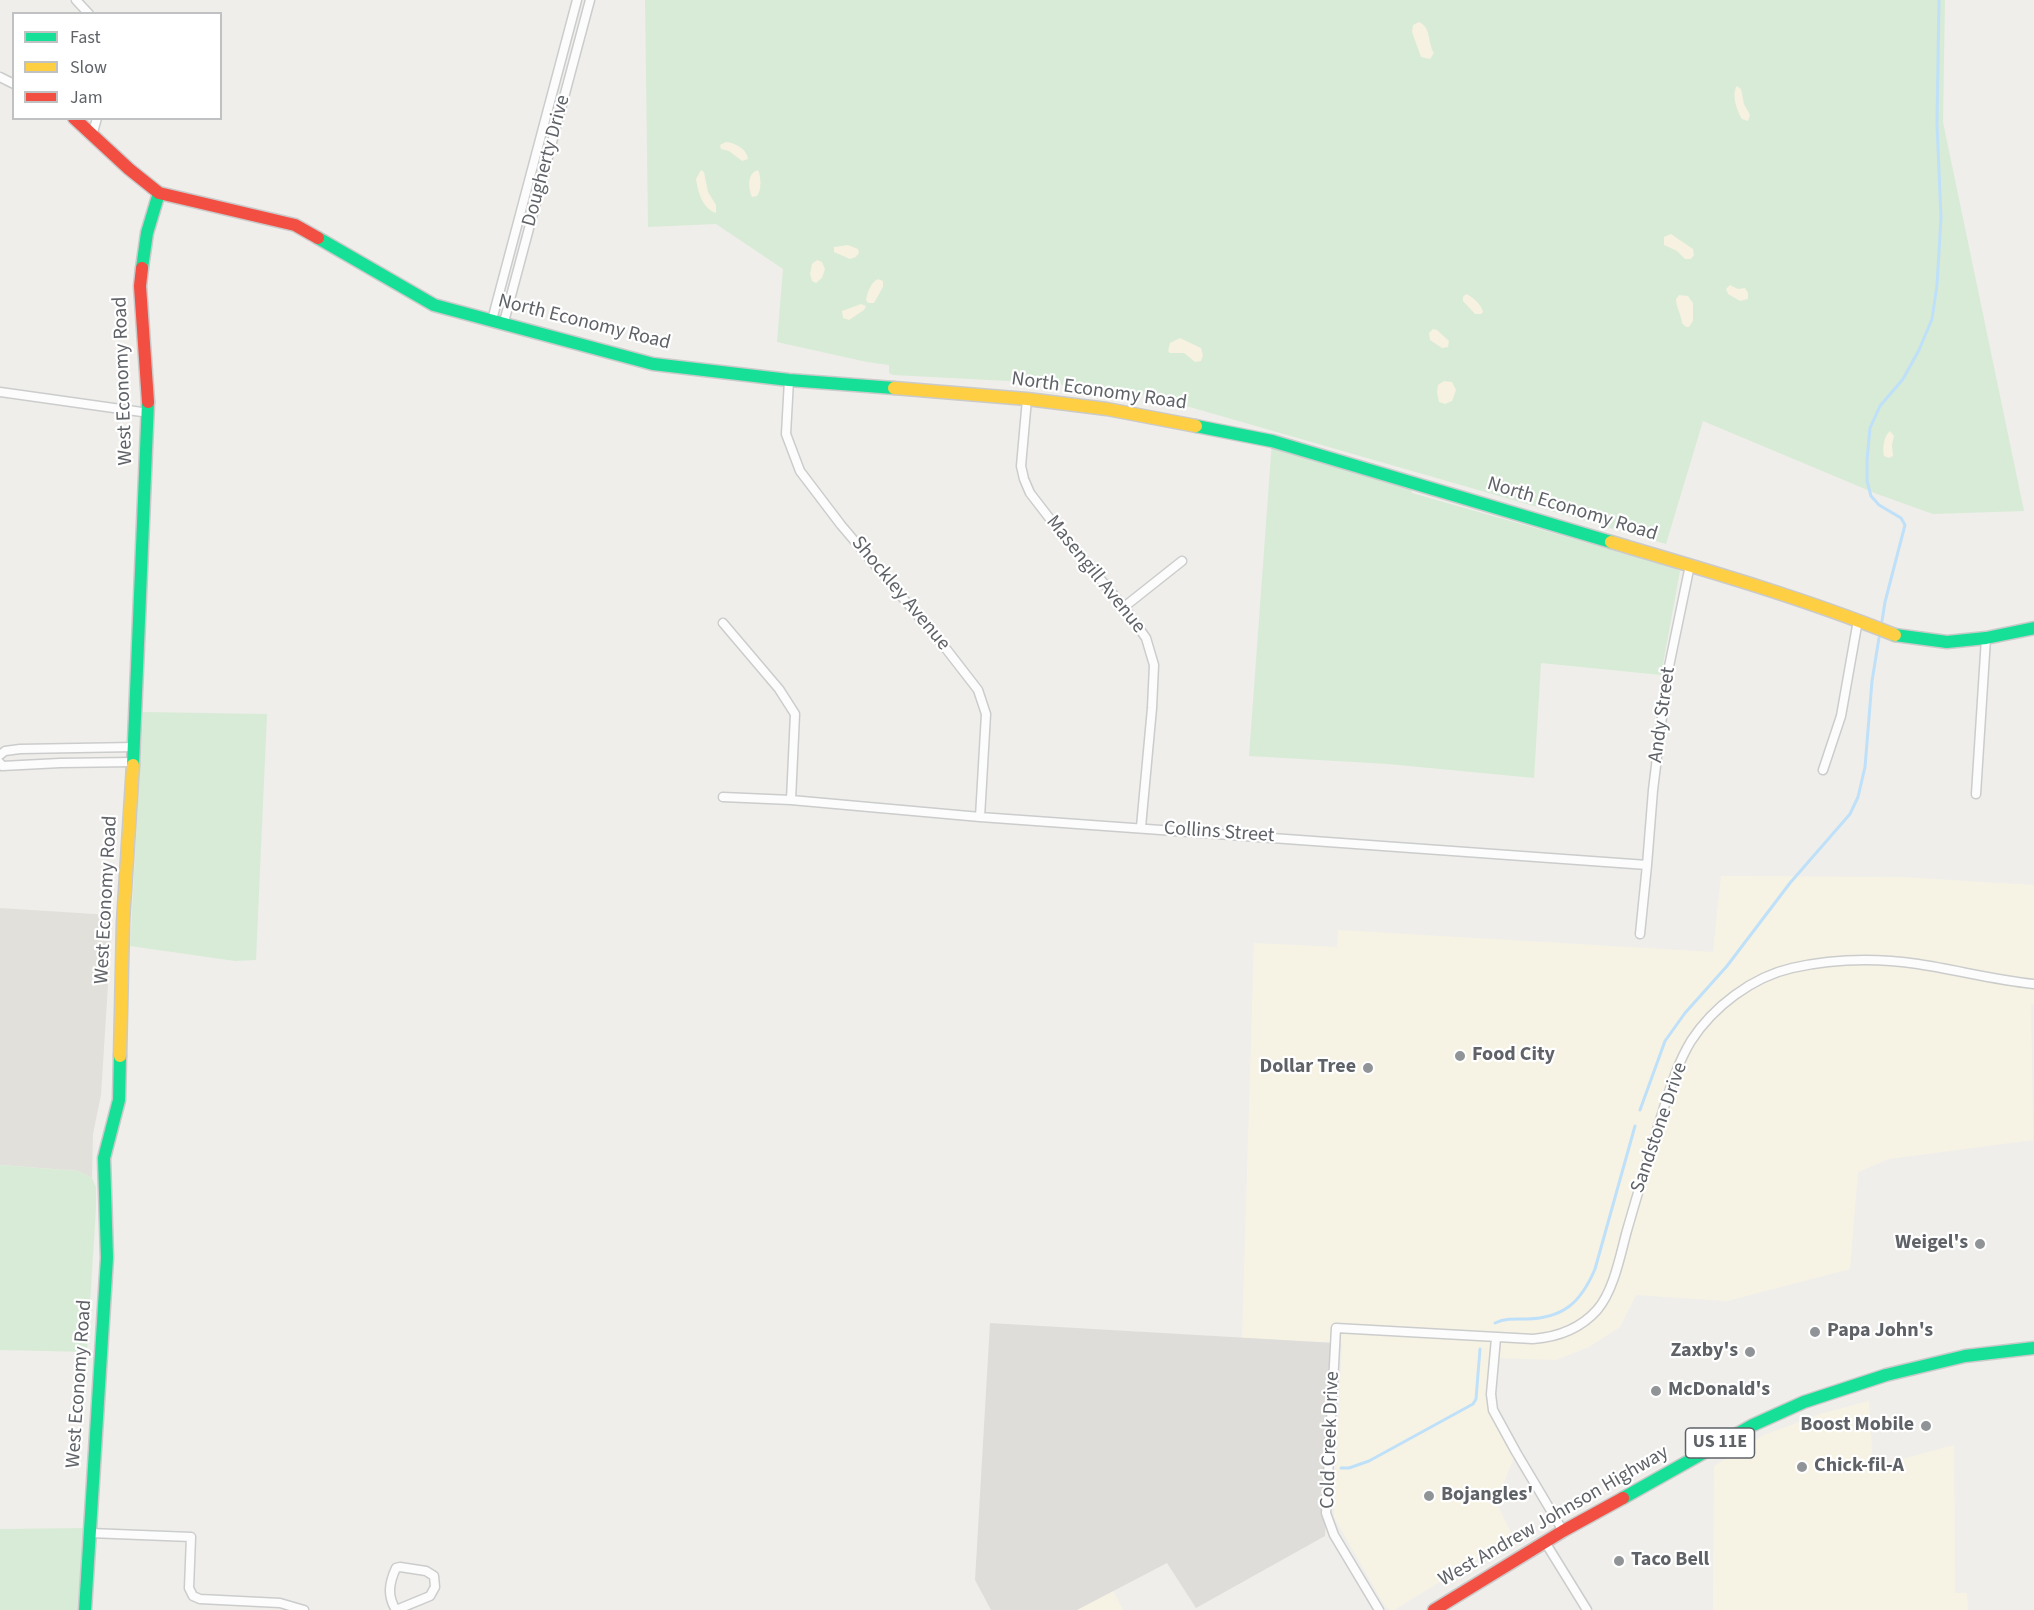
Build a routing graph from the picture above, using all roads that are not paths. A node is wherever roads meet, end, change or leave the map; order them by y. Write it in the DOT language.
graph roads {
  1 [pos="76,0"];
  2 [pos="577,0"];
  3 [pos="590,0"];
  4 [pos="87,12"];
  5 [pos="76,120"];
  6 [pos="96,120"];
  7 [pos="92,136"];
  8 [pos="530,174"];
  9 [pos="543,177"];
  10 [pos="159,193"];
  11 [pos="498,321"];
  12 [pos="789,380"];
  13 [pos="0,392"];
  14 [pos="1027,399"];
  15 [pos="148,413"];
  16 [pos="1182,561"];
  17 [pos="1690,565"];
  18 [pos="1124,607"];
  19 [pos="1858,620"];
  20 [pos="723,623"];
  21 [pos="2034,628"];
  22 [pos="1986,638"];
  23 [pos="135,747"];
  24 [pos="0,755"];
  25 [pos="134,762"];
  26 [pos="0,764"];
  27 [pos="1823,770"];
  28 [pos="1976,794"];
  29 [pos="723,797"];
  30 [pos="791,800"];
  31 [pos="980,817"];
  32 [pos="1141,827"];
  33 [pos="1647,866"];
  34 [pos="1640,934"];
  35 [pos="2034,984"];
  36 [pos="1336,1328"];
  37 [pos="1496,1338"];
  38 [pos="2034,1348"];
  39 [pos="1563,1531"];
  40 [pos="90,1533"];
  41 [pos="1545,1542"];
  42 [pos="85,1610"];
  43 [pos="304,1610"];
  44 [pos="396,1610"];
  45 [pos="1379,1610"];
  46 [pos="1434,1610"];
  47 [pos="1587,1610"];
  1 -- 4 [label="street"];
  2 -- 8 [label="street, Dougherty Drive"];
  3 -- 9 [label="street, Dougherty Drive"];
  5 -- 7 [label="street"];
  6 -- 7 [label="street"];
  7 -- 10 [label="street"];
  8 -- 9 [label="street"];
  8 -- 11 [label="street, Dougherty Drive"];
  9 -- 11 [label="street, Dougherty Drive"];
  10 -- 11 [label="street, North Economy Road"];
  10 -- 15 [label="street, West Economy Road"];
  11 -- 12 [label="street, North Economy Road"];
  12 -- 14 [label="street, North Economy Road"];
  12 -- 31 [label="street, Shockley Avenue"];
  13 -- 15 [label="street"];
  14 -- 17 [label="street, North Economy Road"];
  14 -- 18 [label="street, Masengill Avenue"];
  15 -- 23 [label="street, West Economy Road"];
  16 -- 18 [label="street"];
  17 -- 19 [label="street, North Economy Road"];
  17 -- 33 [label="street, Andy Street"];
  18 -- 32 [label="street, Masengill Avenue"];
  19 -- 22 [label="street, North Economy Road"];
  19 -- 27 [label="street"];
  20 -- 30 [label="street"];
  21 -- 22 [label="street, North Economy Road"];
  22 -- 28 [label="street"];
  23 -- 24 [label="street"];
  23 -- 25 [label="street, West Economy Road"];
  25 -- 26 [label="street"];
  25 -- 40 [label="street, West Economy Road"];
  29 -- 30 [label="street, Collins Street"];
  30 -- 31 [label="street, Collins Street"];
  31 -- 32 [label="street, Collins Street"];
  32 -- 33 [label="street, Collins Street"];
  33 -- 34 [label="street"];
  35 -- 37 [label="street, Sandstone Drive"];
  36 -- 37 [label="street, Sandstone Drive"];
  36 -- 45 [label="street, Cold Creek Drive"];
  37 -- 39 [label="street"];
  38 -- 39 [label="street, West Andrew Johnson Highway / US 11E"];
  39 -- 41 [label="street, West Andrew Johnson Highway / US 11E"];
  40 -- 42 [label="street, West Economy Road"];
  40 -- 43 [label="street"];
  41 -- 46 [label="street, West Andrew Johnson Highway / US 11E"];
  41 -- 47 [label="street"];
  44 -- 44 [label="street"];
}
